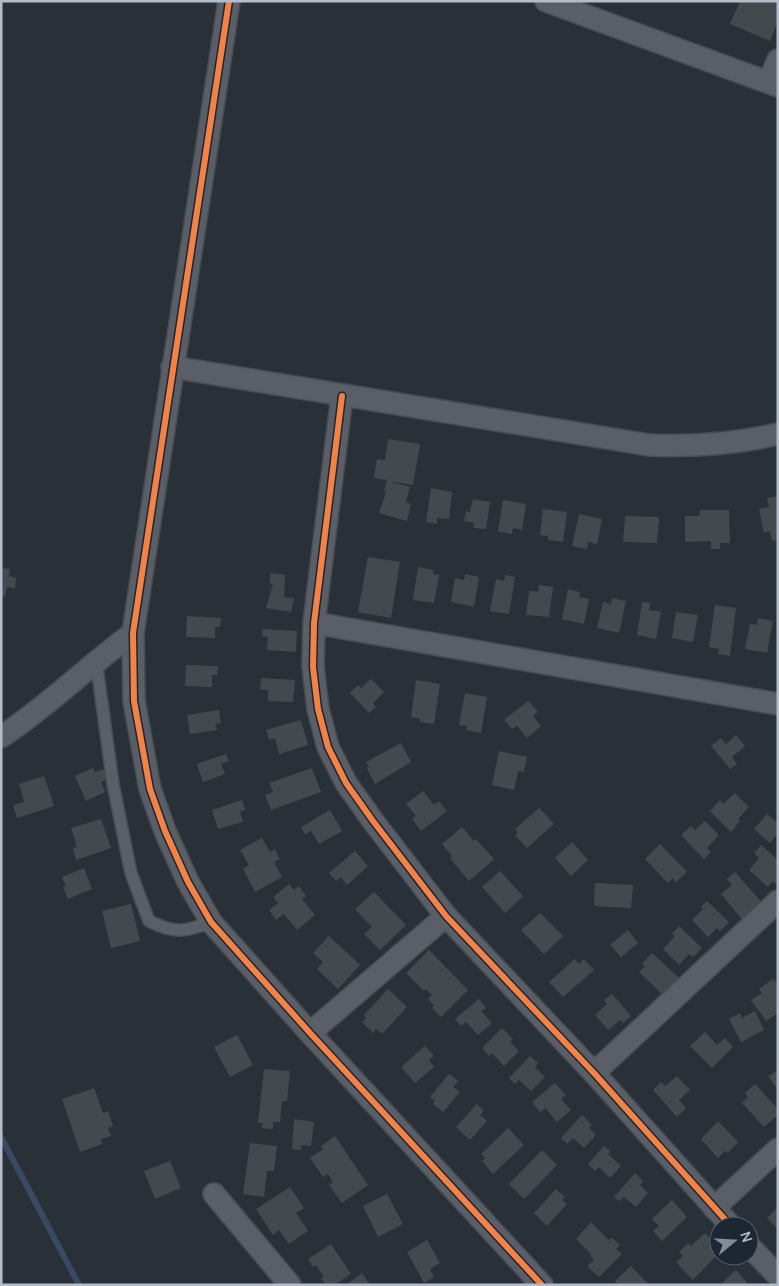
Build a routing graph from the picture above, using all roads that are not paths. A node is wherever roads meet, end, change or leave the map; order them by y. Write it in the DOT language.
graph roads {
  1 [pos="229,1"];
  2 [pos="546,1"];
  3 [pos="778,60"];
  4 [pos="773,84"];
  5 [pos="172,367"];
  6 [pos="342,396"];
  7 [pos="778,434"];
  8 [pos="314,622"];
  9 [pos="133,633"];
  10 [pos="96,660"];
  11 [pos="778,704"];
  12 [pos="1,737"];
  13 [pos="778,901"];
  14 [pos="446,916"];
  15 [pos="211,922"];
  16 [pos="310,1033"];
  17 [pos="594,1073"];
  18 [pos="778,1149"];
  19 [pos="214,1194"];
  20 [pos="714,1208"];
  21 [pos="722,1216"];
  22 [pos="759,1256"];
  23 [pos="778,1276"];
  24 [pos="290,1285"];
  25 [pos="542,1285"];
  1 -- 5 [label="street"];
  2 -- 4 [label="street"];
  3 -- 4 [label="street"];
  5 -- 6 [label="street"];
  5 -- 9 [label="street"];
  6 -- 7 [label="street"];
  6 -- 8 [label="street"];
  8 -- 11 [label="street"];
  8 -- 14 [label="street"];
  9 -- 10 [label="street"];
  9 -- 15 [label="street"];
  10 -- 12 [label="street"];
  10 -- 15 [label="lane"];
  13 -- 17 [label="street"];
  14 -- 16 [label="street"];
  14 -- 17 [label="street"];
  15 -- 16 [label="street"];
  16 -- 25 [label="street"];
  17 -- 20 [label="street"];
  18 -- 20 [label="street"];
  19 -- 24 [label="street"];
  20 -- 21 [label="street"];
  22 -- 23 [label="street"];
}
